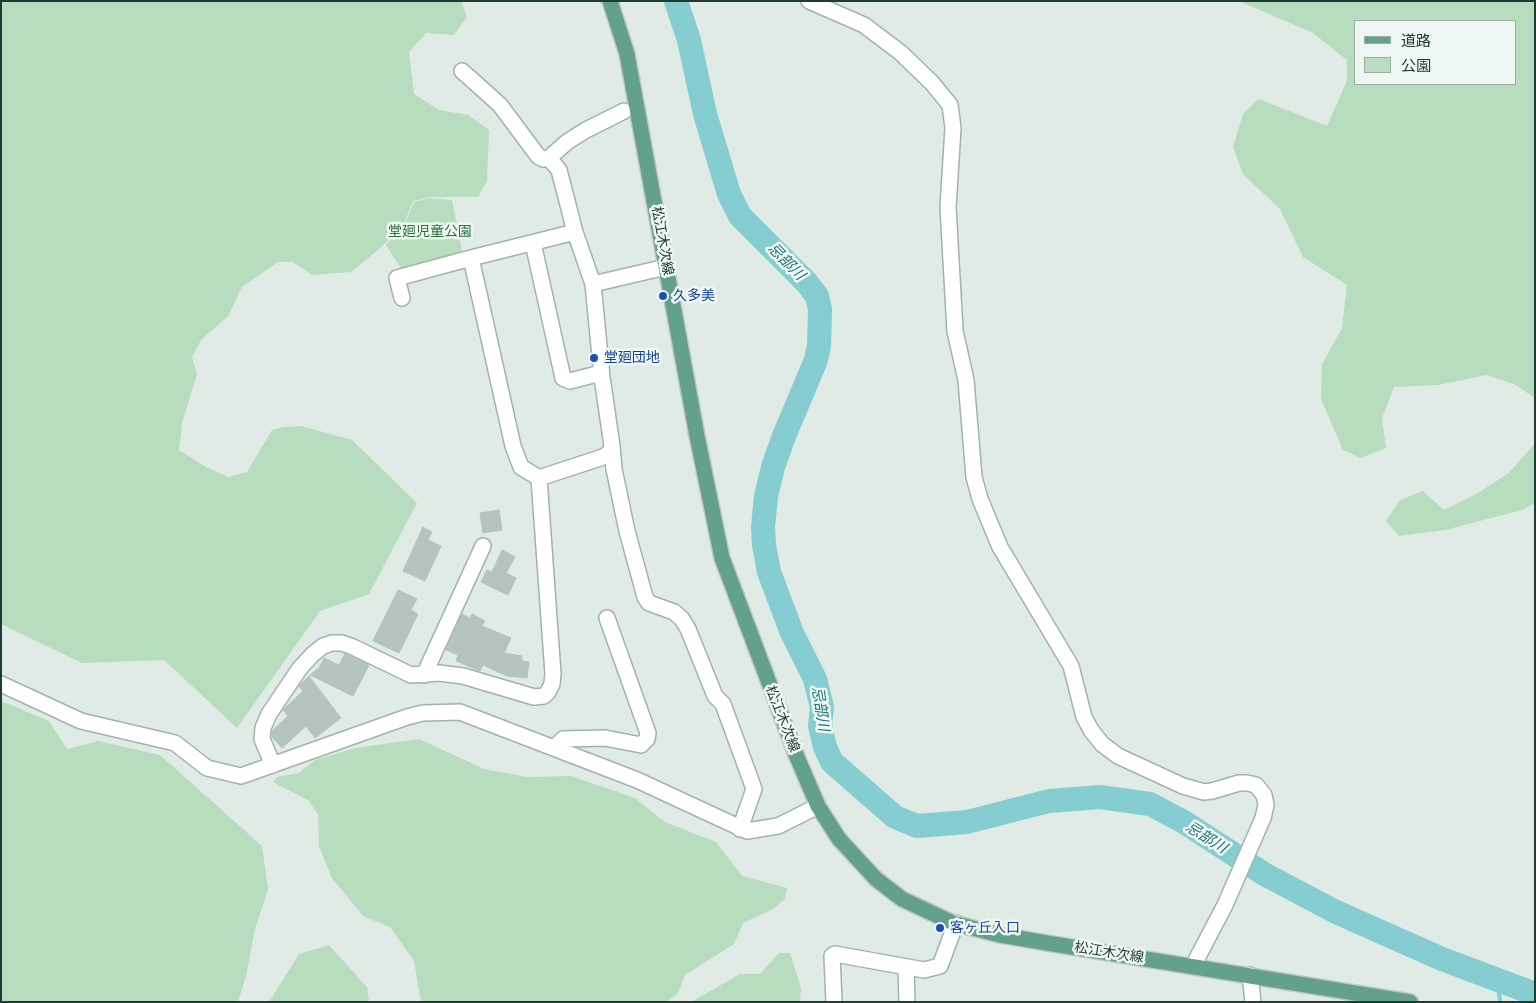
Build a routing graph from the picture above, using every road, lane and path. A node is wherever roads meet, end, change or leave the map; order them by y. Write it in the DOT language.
graph roads {
  1 [pos="610,1"];
  2 [pos="809,1"];
  3 [pos="462,71"];
  4 [pos="624,111"];
  5 [pos="549,158"];
  6 [pos="575,232"];
  7 [pos="533,242"];
  8 [pos="471,258"];
  9 [pos="666,267"];
  10 [pos="593,284"];
  11 [pos="402,298"];
  12 [pos="601,372"];
  13 [pos="612,446"];
  14 [pos="540,478"];
  15 [pos="483,546"];
  16 [pos="607,618"];
  17 [pos="424,675"];
  18 [pos="1,684"];
  19 [pos="555,747"];
  20 [pos="273,765"];
  21 [pos="818,806"];
  22 [pos="740,829"];
  23 [pos="956,923"];
  24 [pos="1193,966"];
  25 [pos="906,968"];
  26 [pos="1250,975"];
  27 [pos="834,1002"];
  28 [pos="907,1002"];
  29 [pos="1254,1002"];
  30 [pos="1410,1002"];
  1 -- 9 [label="main road, 松江木次線"];
  2 -- 24 [label="street"];
  3 -- 5 [label="street"];
  4 -- 5 [label="street"];
  5 -- 6 [label="street"];
  6 -- 7 [label="street"];
  6 -- 10 [label="street"];
  7 -- 8 [label="street"];
  7 -- 12 [label="street"];
  8 -- 11 [label="street"];
  8 -- 14 [label="street"];
  9 -- 10 [label="street"];
  9 -- 21 [label="main road, 松江木次線"];
  10 -- 12 [label="street"];
  12 -- 13 [label="street"];
  13 -- 14 [label="street"];
  13 -- 22 [label="street"];
  14 -- 17 [label="street"];
  15 -- 17 [label="street"];
  16 -- 19 [label="street"];
  17 -- 20 [label="street"];
  18 -- 20 [label="street"];
  19 -- 20 [label="street"];
  19 -- 22 [label="street"];
  21 -- 22 [label="street"];
  21 -- 23 [label="main road, 松江木次線"];
  23 -- 24 [label="main road, 松江木次線"];
  23 -- 25 [label="street"];
  24 -- 26 [label="main road, 松江木次線"];
  25 -- 27 [label="street"];
  25 -- 28 [label="street"];
  26 -- 29 [label="street"];
  26 -- 30 [label="main road, 松江木次線"];
}
